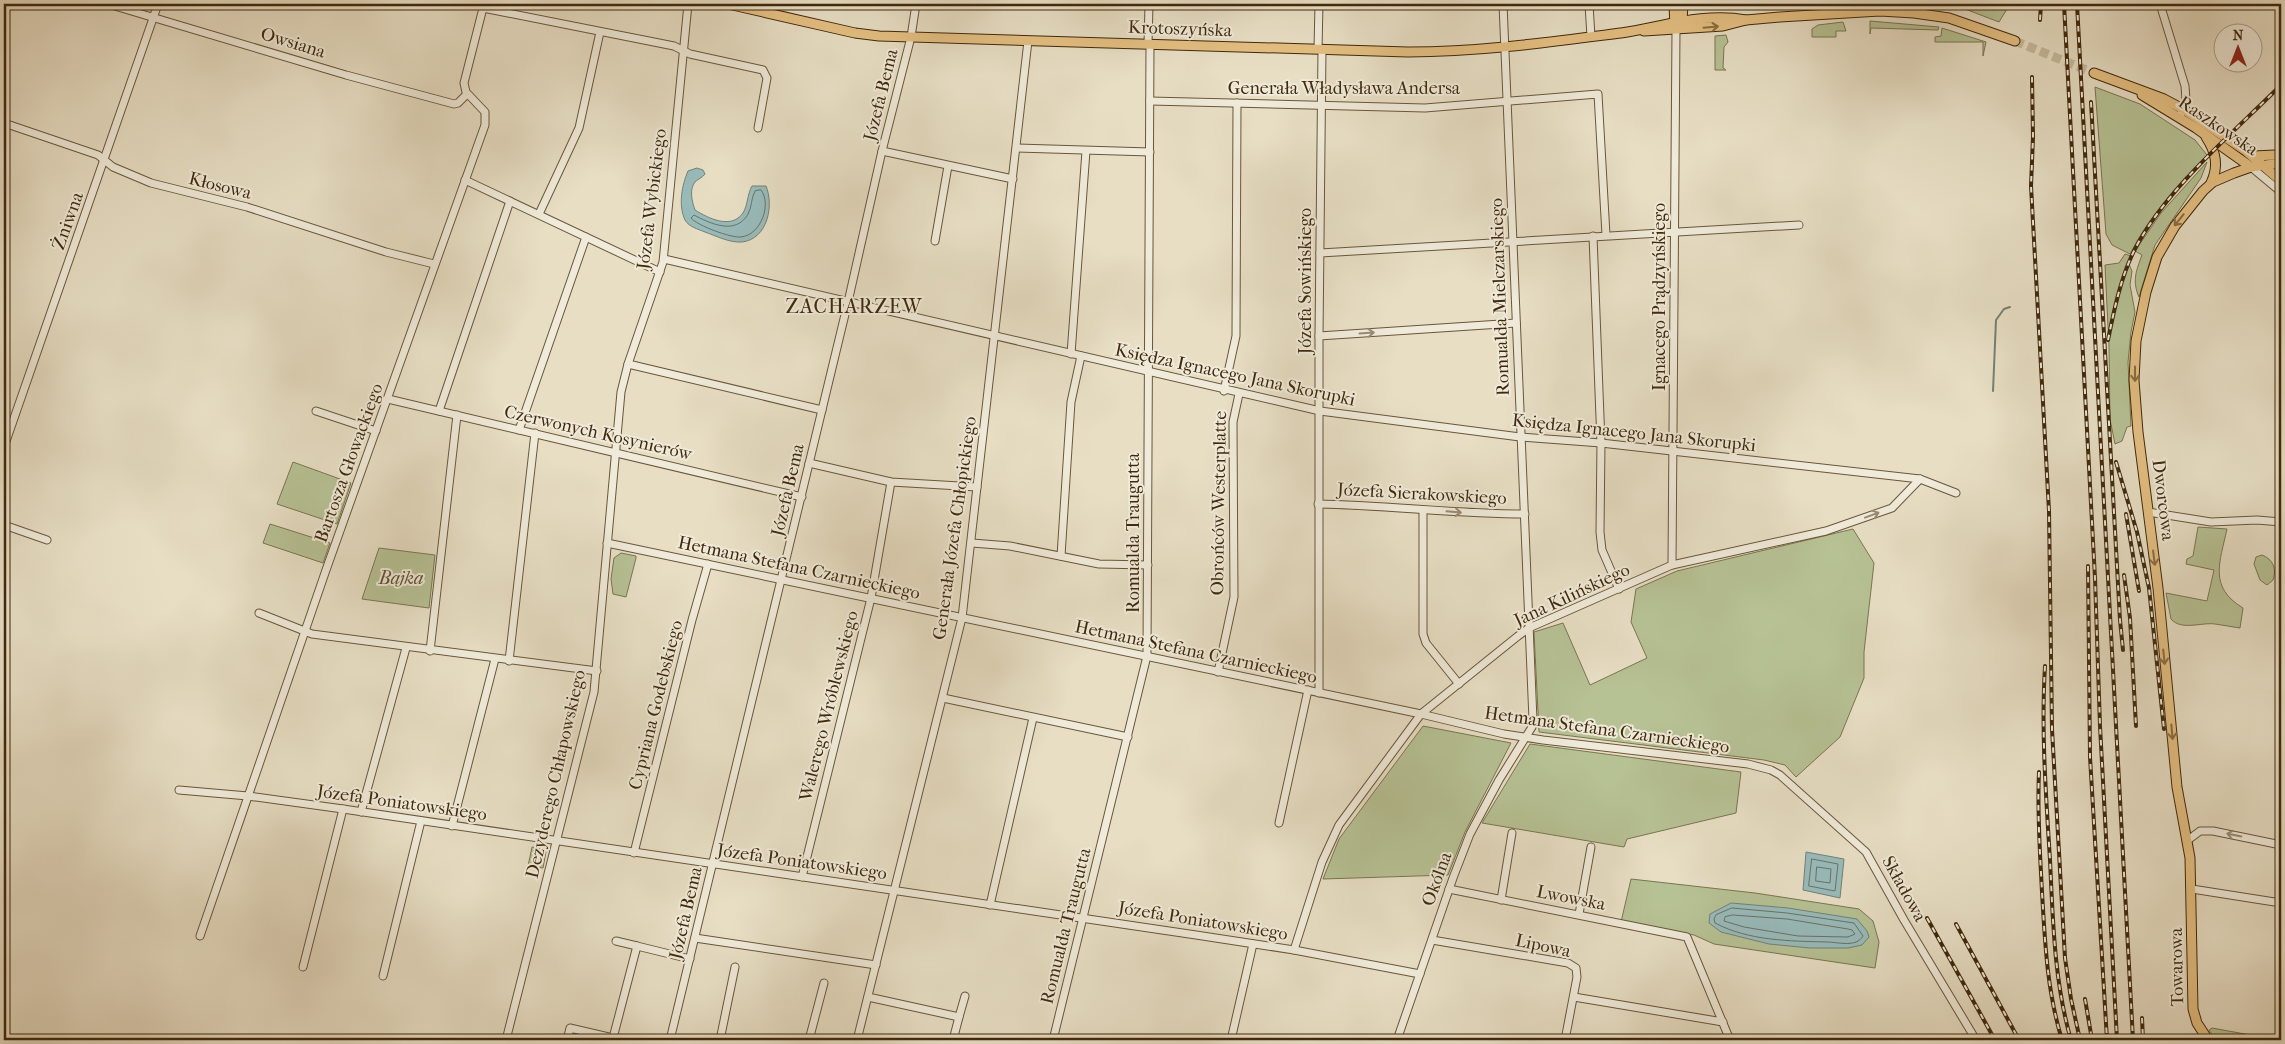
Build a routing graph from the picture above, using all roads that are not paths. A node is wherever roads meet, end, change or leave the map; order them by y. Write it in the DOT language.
graph roads {
  1 [pos="108,4"];
  2 [pos="158,4"];
  3 [pos="688,4"];
  4 [pos="728,4"];
  5 [pos="916,4"];
  6 [pos="1149,4"];
  7 [pos="1319,4"];
  8 [pos="1503,4"];
  9 [pos="1588,4"];
  10 [pos="1674,4"];
  11 [pos="1683,4"];
  12 [pos="2160,4"];
  13 [pos="484,6"];
  14 [pos="155,17"];
  15 [pos="1677,25"];
  16 [pos="600,32"];
  17 [pos="911,37"];
  18 [pos="1591,37"];
  19 [pos="2015,40"];
  20 [pos="1028,41"];
  21 [pos="1149,44"];
  22 [pos="1505,45"];
  23 [pos="1320,49"];
  24 [pos="683,51"];
  25 [pos="2094,73"];
  26 [pos="467,94"];
  27 [pos="1150,101"];
  28 [pos="1507,101"];
  29 [pos="1237,102"];
  30 [pos="1321,105"];
  31 [pos="2181,113"];
  32 [pos="4,123"];
  33 [pos="758,128"];
  34 [pos="2203,132"];
  35 [pos="1017,148"];
  36 [pos="882,151"];
  37 [pos="1086,151"];
  38 [pos="1150,152"];
  39 [pos="2278,154"];
  40 [pos="2253,156"];
  41 [pos="105,160"];
  42 [pos="2281,163"];
  43 [pos="2264,165"];
  44 [pos="948,166"];
  45 [pos="2251,167"];
  46 [pos="1013,178"];
  47 [pos="465,180"];
  48 [pos="2281,181"];
  49 [pos="2211,183"];
  50 [pos="2281,192"];
  51 [pos="510,201"];
  52 [pos="539,214"];
  53 [pos="1799,225"];
  54 [pos="1675,231"];
  55 [pos="1606,235"];
  56 [pos="1593,236"];
  57 [pos="586,237"];
  58 [pos="935,241"];
  59 [pos="1512,242"];
  60 [pos="1320,253"];
  61 [pos="664,259"];
  62 [pos="434,264"];
  63 [pos="660,272"];
  64 [pos="848,302"];
  65 [pos="1516,323"];
  66 [pos="1319,336"];
  67 [pos="995,337"];
  68 [pos="1071,354"];
  69 [pos="1081,356"];
  70 [pos="628,364"];
  71 [pos="1149,373"];
  72 [pos="1224,391"];
  73 [pos="1239,394"];
  74 [pos="388,399"];
  75 [pos="822,410"];
  76 [pos="439,411"];
  77 [pos="316,412"];
  78 [pos="1320,412"];
  79 [pos="457,415"];
  80 [pos="519,430"];
  81 [pos="376,431"];
  82 [pos="535,434"];
  83 [pos="1520,437"];
  84 [pos="1601,443"];
  85 [pos="4,447"];
  86 [pos="615,451"];
  87 [pos="1673,451"];
  88 [pos="809,463"];
  89 [pos="1920,479"];
  90 [pos="891,482"];
  91 [pos="977,487"];
  92 [pos="1956,493"];
  93 [pos="802,497"];
  94 [pos="1318,504"];
  95 [pos="1423,510"];
  96 [pos="2148,512"];
  97 [pos="1525,514"];
  98 [pos="2281,522"];
  99 [pos="4,525"];
  100 [pos="47,540"];
  101 [pos="607,543"];
  102 [pos="972,543"];
  103 [pos="1060,556"];
  104 [pos="708,564"];
  105 [pos="1148,565"];
  106 [pos="1672,565"];
  107 [pos="782,580"];
  108 [pos="1619,589"];
  109 [pos="871,598"];
  110 [pos="259,613"];
  111 [pos="962,618"];
  112 [pos="1529,628"];
  113 [pos="305,632"];
  114 [pos="406,648"];
  115 [pos="430,651"];
  116 [pos="1147,656"];
  117 [pos="495,659"];
  118 [pos="509,661"];
  119 [pos="597,671"];
  120 [pos="1218,672"];
  121 [pos="1459,684"];
  122 [pos="1308,690"];
  123 [pos="1319,693"];
  124 [pos="943,698"];
  125 [pos="1421,714"];
  126 [pos="1033,718"];
  127 [pos="1128,737"];
  128 [pos="1526,737"];
  129 [pos="1780,774"];
  130 [pos="179,790"];
  131 [pos="248,796"];
  132 [pos="343,809"];
  133 [pos="361,812"];
  134 [pos="421,821"];
  135 [pos="1279,823"];
  136 [pos="452,826"];
  137 [pos="1512,832"];
  138 [pos="2188,840"];
  139 [pos="556,841"];
  140 [pos="2281,845"];
  141 [pos="1591,847"];
  142 [pos="634,852"];
  143 [pos="712,864"];
  144 [pos="802,877"];
  145 [pos="1449,889"];
  146 [pos="2192,889"];
  147 [pos="894,891"];
  148 [pos="1501,900"];
  149 [pos="2281,903"];
  150 [pos="990,905"];
  151 [pos="1579,914"];
  152 [pos="1083,918"];
  153 [pos="200,936"];
  154 [pos="695,938"];
  155 [pos="1432,940"];
  156 [pos="616,941"];
  157 [pos="1253,944"];
  158 [pos="637,946"];
  159 [pos="1294,950"];
  160 [pos="690,959"];
  161 [pos="876,965"];
  162 [pos="303,967"];
  163 [pos="735,967"];
  164 [pos="1420,974"];
  165 [pos="383,976"];
  166 [pos="824,983"];
  167 [pos="965,996"];
  168 [pos="1574,996"];
  169 [pos="868,997"];
  170 [pos="959,1017"];
  171 [pos="1723,1022"];
  172 [pos="506,1040"];
  173 [pos="567,1040"];
  174 [pos="670,1040"];
  175 [pos="720,1040"];
  176 [pos="810,1040"];
  177 [pos="857,1040"];
  178 [pos="953,1040"];
  179 [pos="1053,1040"];
  180 [pos="1231,1040"];
  181 [pos="1398,1040"];
  182 [pos="1565,1040"];
  183 [pos="1730,1040"];
  184 [pos="1976,1040"];
  185 [pos="2208,1040"];
  1 -- 14 [label="street, Owsiana"];
  2 -- 14 [label="street, Żniwna"];
  3 -- 24 [label="street, Józefa Wybickiego"];
  4 -- 17 [label="main road, Krotoszyńska"];
  5 -- 17 [label="street, Józefa Bema"];
  6 -- 21 [label="street, Romualda Traugutta"];
  7 -- 23 [label="street, Józefa Sowińskiego"];
  8 -- 22 [label="street, Romualda Mielczarskiego"];
  9 -- 18 [label="street"];
  10 -- 15 [label="main road"];
  11 -- 15 [label="main road"];
  12 -- 31 [label="street"];
  13 -- 16 [label="street"];
  13 -- 26 [label="street"];
  14 -- 26 [label="street, Owsiana"];
  14 -- 41 [label="street, Żniwna"];
  15 -- 18 [label="main road, Krotoszyńska"];
  15 -- 19 [label="main road, Krotoszyńska"];
  15 -- 54 [label="street, Ignacego Prądzyńskiego"];
  16 -- 24 [label="street"];
  16 -- 52 [label="street"];
  17 -- 20 [label="main road, Krotoszyńska"];
  17 -- 36 [label="street, Józefa Bema"];
  18 -- 22 [label="main road, Krotoszyńska"];
  20 -- 21 [label="main road, Krotoszyńska"];
  20 -- 35 [label="street, Generała Józefa Chłopickiego"];
  21 -- 23 [label="main road, Krotoszyńska"];
  21 -- 27 [label="street, Romualda Traugutta"];
  22 -- 23 [label="main road, Krotoszyńska"];
  22 -- 28 [label="street, Romualda Mielczarskiego"];
  23 -- 30 [label="street, Józefa Sowińskiego"];
  24 -- 33 [label="street"];
  24 -- 61 [label="street, Józefa Wybickiego"];
  25 -- 31 [label="main road, Raszkowska"];
  26 -- 47 [label="street, Bartosza Głowackiego"];
  27 -- 29 [label="street, Generała Władysława Andersa"];
  27 -- 38 [label="street, Romualda Traugutta"];
  28 -- 30 [label="street, Generała Władysława Andersa"];
  28 -- 55 [label="street, Generała Władysława Andersa"];
  28 -- 59 [label="street, Romualda Mielczarskiego"];
  29 -- 30 [label="street, Generała Władysława Andersa"];
  29 -- 72 [label="street"];
  30 -- 60 [label="street, Józefa Sowińskiego"];
  31 -- 34 [label="main road, Raszkowska"];
  31 -- 40 [label="main road, Raszkowska"];
  32 -- 41 [label="street, Kłosowa"];
  34 -- 45 [label="main road, Raszkowska"];
  34 -- 49 [label="main road, Dworcowa"];
  35 -- 37 [label="street"];
  35 -- 46 [label="street, Generała Józefa Chłopickiego"];
  36 -- 44 [label="street"];
  36 -- 64 [label="street, Józefa Bema"];
  37 -- 38 [label="street"];
  37 -- 68 [label="street"];
  38 -- 71 [label="street, Romualda Traugutta"];
  39 -- 40 [label="main road"];
  39 -- 43 [label="main road"];
  40 -- 43 [label="main road, Raszkowska"];
  41 -- 62 [label="street, Kłosowa"];
  41 -- 85 [label="street, Żniwna"];
  42 -- 43 [label="main road, Dworcowa"];
  43 -- 45 [label="main road, Dworcowa"];
  43 -- 48 [label="main road, Raszkowska"];
  44 -- 46 [label="street"];
  44 -- 58 [label="street"];
  45 -- 49 [label="main road, Dworcowa"];
  45 -- 50 [label="street, Raszkowska"];
  46 -- 67 [label="street, Generała Józefa Chłopickiego"];
  47 -- 51 [label="street"];
  47 -- 62 [label="street, Bartosza Głowackiego"];
  49 -- 96 [label="main road, Dworcowa, one-way"];
  51 -- 52 [label="street"];
  51 -- 76 [label="street"];
  52 -- 57 [label="street"];
  53 -- 54 [label="street"];
  54 -- 55 [label="street"];
  54 -- 87 [label="street, Ignacego Prądzyńskiego"];
  55 -- 56 [label="street"];
  56 -- 59 [label="street"];
  56 -- 84 [label="street"];
  57 -- 63 [label="street"];
  57 -- 80 [label="street"];
  59 -- 60 [label="street"];
  59 -- 65 [label="street, Romualda Mielczarskiego"];
  60 -- 66 [label="street, Józefa Sowińskiego"];
  61 -- 63 [label="street, Józefa Wybickiego"];
  61 -- 64 [label="street, Księdza Ignacego Jana Skorupki"];
  62 -- 74 [label="street, Bartosza Głowackiego"];
  63 -- 70 [label="street, Józefa Wybickiego"];
  64 -- 67 [label="street, Księdza Ignacego Jana Skorupki"];
  64 -- 75 [label="street, Józefa Bema"];
  66 -- 65 [label="street, one-way"];
  65 -- 83 [label="street, Romualda Mielczarskiego"];
  66 -- 78 [label="street, Józefa Sowińskiego"];
  67 -- 68 [label="street, Księdza Ignacego Jana Skorupki"];
  67 -- 91 [label="street, Generała Józefa Chłopickiego"];
  68 -- 69 [label="street, Księdza Ignacego Jana Skorupki"];
  69 -- 71 [label="street, Księdza Ignacego Jana Skorupki"];
  69 -- 103 [label="street"];
  70 -- 75 [label="street"];
  70 -- 86 [label="street, Józefa Wybickiego"];
  71 -- 72 [label="street, Księdza Ignacego Jana Skorupki"];
  71 -- 105 [label="street, Romualda Traugutta"];
  72 -- 73 [label="street, Księdza Ignacego Jana Skorupki"];
  73 -- 78 [label="street, Księdza Ignacego Jana Skorupki"];
  73 -- 120 [label="street, Obrońców Westerplatte"];
  74 -- 76 [label="street, Czerwonych Kosynierów"];
  74 -- 81 [label="street, Bartosza Głowackiego"];
  75 -- 88 [label="street, Józefa Bema"];
  76 -- 79 [label="street, Czerwonych Kosynierów"];
  77 -- 81 [label="street"];
  78 -- 83 [label="street, Księdza Ignacego Jana Skorupki"];
  78 -- 94 [label="street, Józefa Sowińskiego"];
  79 -- 80 [label="street, Czerwonych Kosynierów"];
  79 -- 115 [label="street"];
  80 -- 82 [label="street, Czerwonych Kosynierów"];
  81 -- 113 [label="street, Bartosza Głowackiego"];
  82 -- 86 [label="street, Czerwonych Kosynierów"];
  82 -- 118 [label="street"];
  83 -- 84 [label="street, Księdza Ignacego Jana Skorupki"];
  83 -- 97 [label="street, Romualda Mielczarskiego"];
  84 -- 87 [label="street, Księdza Ignacego Jana Skorupki"];
  84 -- 108 [label="street"];
  86 -- 93 [label="street, Czerwonych Kosynierów"];
  86 -- 101 [label="street, Dezyderego Chłapowskiego"];
  87 -- 89 [label="street, Księdza Ignacego Jana Skorupki"];
  87 -- 106 [label="street, Ignacego Prądzyńskiego"];
  88 -- 90 [label="street"];
  88 -- 93 [label="street, Józefa Bema"];
  89 -- 92 [label="street, Księdza Ignacego Jana Skorupki"];
  106 -- 89 [label="street, Jana Kilińskiego, one-way"];
  90 -- 91 [label="street"];
  90 -- 109 [label="street, Walerego Wróblewskiego"];
  91 -- 102 [label="street, Generała Józefa Chłopickiego"];
  93 -- 107 [label="street, Józefa Bema"];
  94 -- 95 [label="street, Józefa Sierakowskiego"];
  94 -- 123 [label="street, Józefa Sowińskiego"];
  95 -- 97 [label="street, Józefa Sierakowskiego, one-way"];
  95 -- 121 [label="street"];
  96 -- 98 [label="street"];
  96 -- 138 [label="main road, Dworcowa, one-way"];
  97 -- 112 [label="street, Romualda Mielczarskiego"];
  99 -- 100 [label="street"];
  101 -- 104 [label="street, Hetmana Stefana Czarnieckiego"];
  101 -- 119 [label="street, Dezyderego Chłapowskiego"];
  102 -- 103 [label="street"];
  102 -- 111 [label="street, Generała Józefa Chłopickiego"];
  103 -- 105 [label="street"];
  104 -- 107 [label="street, Hetmana Stefana Czarnieckiego"];
  104 -- 142 [label="street, Cypriana Godebskiego"];
  105 -- 116 [label="street, Romualda Traugutta"];
  106 -- 108 [label="street, Jana Kilińskiego"];
  107 -- 109 [label="street, Hetmana Stefana Czarnieckiego"];
  107 -- 143 [label="street, Józefa Bema"];
  108 -- 112 [label="street, Jana Kilińskiego"];
  109 -- 111 [label="street, Hetmana Stefana Czarnieckiego"];
  109 -- 144 [label="street, Walerego Wróblewskiego"];
  110 -- 113 [label="street"];
  111 -- 116 [label="street, Hetmana Stefana Czarnieckiego"];
  111 -- 124 [label="street, Generała Józefa Chłopickiego"];
  112 -- 121 [label="street, Jana Kilińskiego"];
  112 -- 128 [label="street, Romualda Mielczarskiego"];
  113 -- 114 [label="street"];
  113 -- 131 [label="street, Bartosza Głowackiego"];
  114 -- 115 [label="street"];
  114 -- 133 [label="street"];
  115 -- 117 [label="street"];
  116 -- 120 [label="street, Hetmana Stefana Czarnieckiego"];
  116 -- 127 [label="street, Romualda Traugutta"];
  117 -- 118 [label="street"];
  117 -- 136 [label="street"];
  118 -- 119 [label="street"];
  119 -- 139 [label="street, Dezyderego Chłapowskiego"];
  120 -- 122 [label="street, Hetmana Stefana Czarnieckiego"];
  121 -- 125 [label="street, Jana Kilińskiego"];
  122 -- 123 [label="street, Hetmana Stefana Czarnieckiego"];
  122 -- 135 [label="street"];
  123 -- 125 [label="street, Hetmana Stefana Czarnieckiego"];
  124 -- 126 [label="street"];
  124 -- 147 [label="street, Generała Józefa Chłopickiego"];
  125 -- 128 [label="street, Hetmana Stefana Czarnieckiego"];
  125 -- 159 [label="street, Jana Kilińskiego"];
  126 -- 127 [label="street"];
  126 -- 150 [label="street"];
  127 -- 152 [label="street, Romualda Traugutta"];
  128 -- 129 [label="street, Hetmana Stefana Czarnieckiego"];
  128 -- 145 [label="street, Okólna"];
  129 -- 184 [label="street, Składowa"];
  130 -- 131 [label="street, Józefa Poniatowskiego"];
  131 -- 132 [label="street, Józefa Poniatowskiego"];
  131 -- 153 [label="street, Bartosza Głowackiego"];
  132 -- 133 [label="street, Józefa Poniatowskiego"];
  132 -- 162 [label="street"];
  133 -- 134 [label="street, Józefa Poniatowskiego"];
  134 -- 136 [label="street, Józefa Poniatowskiego"];
  134 -- 165 [label="street"];
  136 -- 139 [label="street, Józefa Poniatowskiego"];
  137 -- 148 [label="street"];
  140 -- 138 [label="street, one-way"];
  138 -- 146 [label="main road, Towarowa"];
  139 -- 142 [label="street, Józefa Poniatowskiego"];
  139 -- 172 [label="street, Dezyderego Chłapowskiego"];
  141 -- 151 [label="street"];
  142 -- 143 [label="street, Józefa Poniatowskiego"];
  143 -- 144 [label="street, Józefa Poniatowskiego"];
  143 -- 154 [label="street, Józefa Bema"];
  144 -- 147 [label="street, Józefa Poniatowskiego"];
  145 -- 148 [label="street, Lwowska"];
  145 -- 155 [label="street, Okólna"];
  146 -- 149 [label="street"];
  146 -- 185 [label="main road, Towarowa"];
  147 -- 150 [label="street, Józefa Poniatowskiego"];
  147 -- 161 [label="street, Generała Józefa Chłopickiego"];
  148 -- 151 [label="street, Lwowska"];
  150 -- 152 [label="street, Józefa Poniatowskiego"];
  151 -- 171 [label="street, Lwowska"];
  152 -- 157 [label="street, Józefa Poniatowskiego"];
  152 -- 179 [label="street, Romualda Traugutta"];
  154 -- 160 [label="street, Józefa Bema"];
  154 -- 161 [label="street"];
  155 -- 164 [label="street, Okólna"];
  155 -- 168 [label="street, Lipowa"];
  156 -- 158 [label="street"];
  157 -- 159 [label="street, Józefa Poniatowskiego"];
  157 -- 180 [label="street"];
  158 -- 160 [label="street"];
  158 -- 173 [label="street"];
  159 -- 164 [label="street, Józefa Poniatowskiego"];
  160 -- 174 [label="street, Józefa Bema"];
  161 -- 169 [label="street, Generała Józefa Chłopickiego"];
  163 -- 175 [label="street"];
  164 -- 181 [label="street, Okólna"];
  166 -- 176 [label="street"];
  167 -- 170 [label="street"];
  168 -- 171 [label="street"];
  168 -- 182 [label="street, Lipowa"];
  169 -- 170 [label="street"];
  169 -- 177 [label="street, Generała Józefa Chłopickiego"];
  170 -- 178 [label="street"];
  171 -- 183 [label="street"];
}
